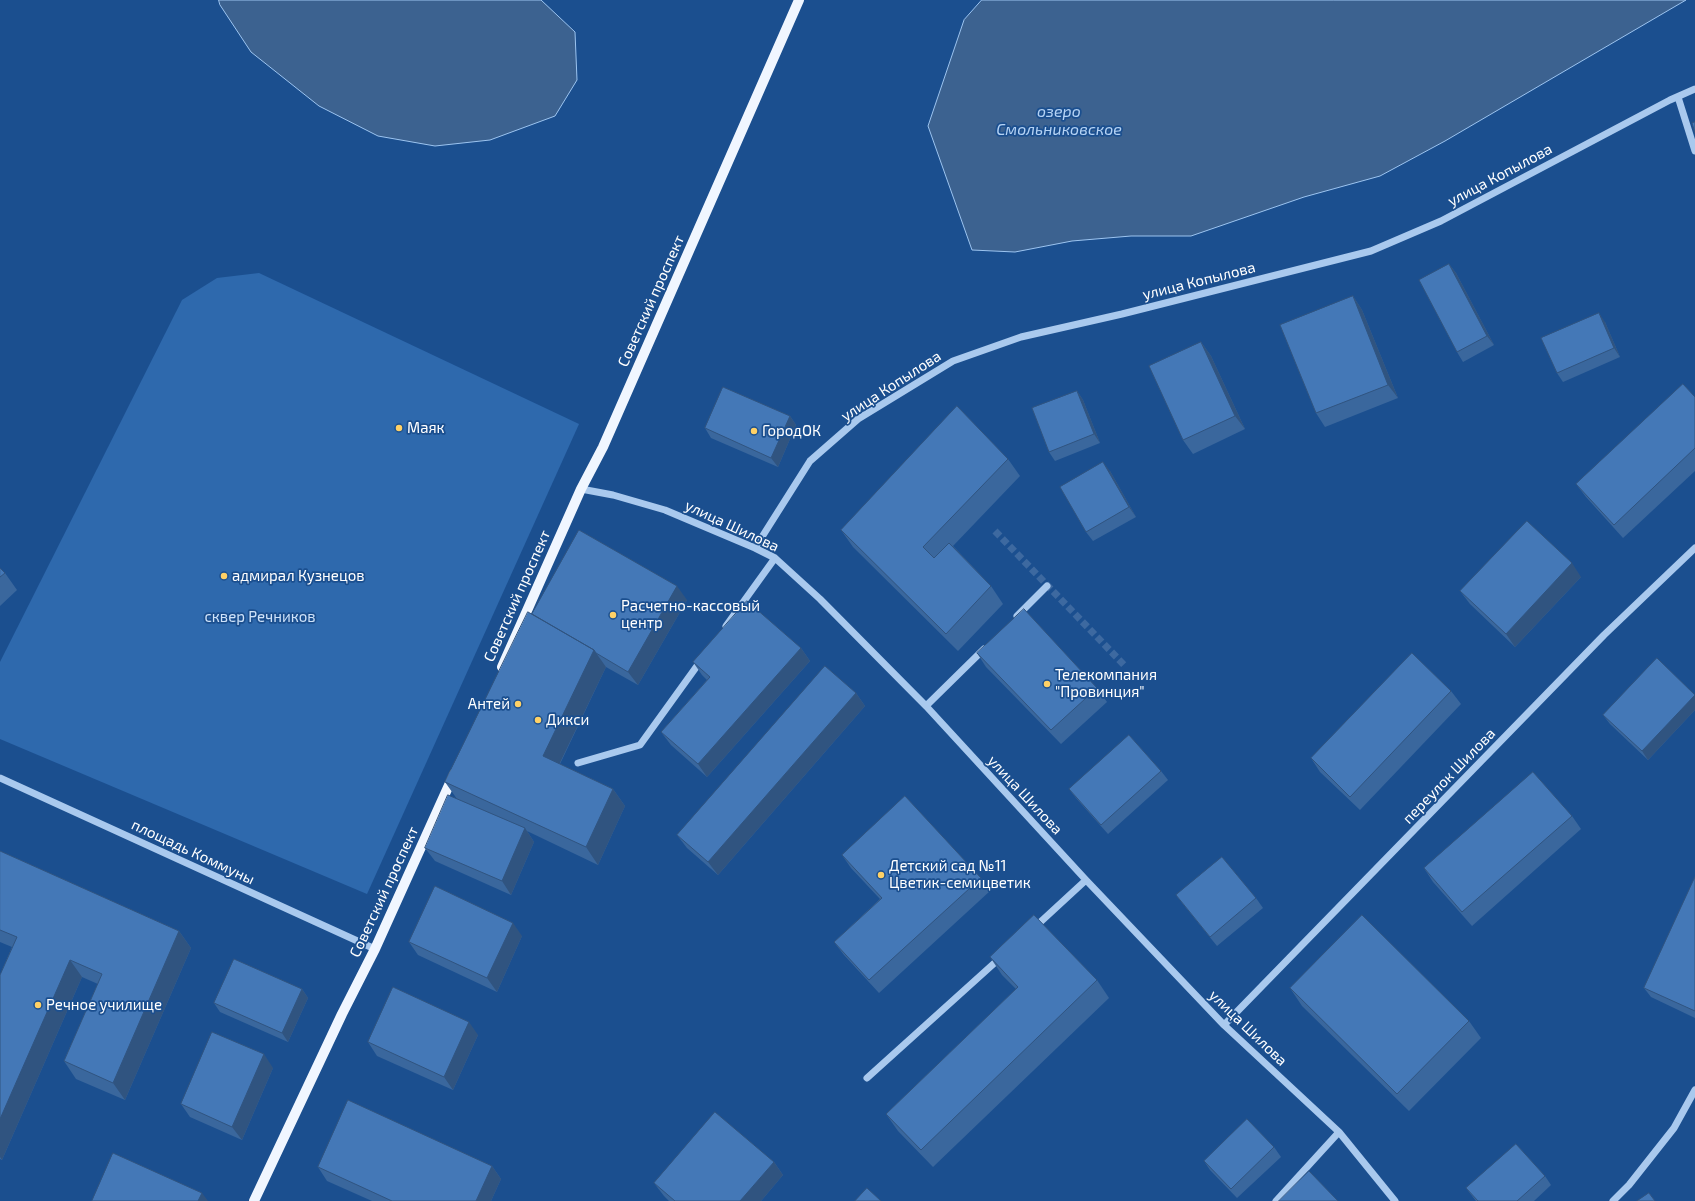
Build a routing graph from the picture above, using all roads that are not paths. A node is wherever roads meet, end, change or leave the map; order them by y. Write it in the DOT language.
graph roads {
  1 [pos="799,0"];
  2 [pos="1695,89"];
  3 [pos="1678,97"];
  4 [pos="1695,151"];
  5 [pos="581,489"];
  6 [pos="755,548"];
  7 [pos="1695,548"];
  8 [pos="775,558"];
  9 [pos="1047,586"];
  10 [pos="1014,619"];
  11 [pos="724,629"];
  12 [pos="992,641"];
  13 [pos="705,655"];
  14 [pos="498,676"];
  15 [pos="926,706"];
  16 [pos="459,762"];
  17 [pos="578,763"];
  18 [pos="0,778"];
  19 [pos="1086,880"];
  20 [pos="1027,934"];
  21 [pos="375,949"];
  22 [pos="1004,955"];
  23 [pos="1224,1025"];
  24 [pos="867,1078"];
  25 [pos="1695,1090"];
  26 [pos="1339,1132"];
  27 [pos="254,1201"];
  28 [pos="1276,1201"];
  29 [pos="1394,1201"];
  30 [pos="1613,1201"];
  1 -- 5 [label="main road, Советский проспект"];
  2 -- 3 [label="street, улица Копылова"];
  3 -- 4 [label="street"];
  3 -- 6 [label="street, улица Копылова"];
  5 -- 6 [label="street, улица Шилова"];
  5 -- 14 [label="main road, Советский проспект"];
  6 -- 8 [label="street, улица Шилова"];
  7 -- 23 [label="street, переулок Шилова"];
  8 -- 11 [label="street"];
  8 -- 15 [label="street, улица Шилова"];
  9 -- 10 [label="street"];
  12 -- 15 [label="street"];
  13 -- 17 [label="street"];
  15 -- 19 [label="street, улица Шилова"];
  16 -- 21 [label="main road, Советский проспект"];
  18 -- 21 [label="street, площадь Коммуны"];
  19 -- 20 [label="street"];
  19 -- 23 [label="street, улица Шилова"];
  21 -- 27 [label="main road, Советский проспект"];
  22 -- 24 [label="street"];
  23 -- 26 [label="street, улица Шилова"];
  25 -- 30 [label="street"];
  26 -- 28 [label="street"];
  26 -- 29 [label="street, улица Шилова"];
}
